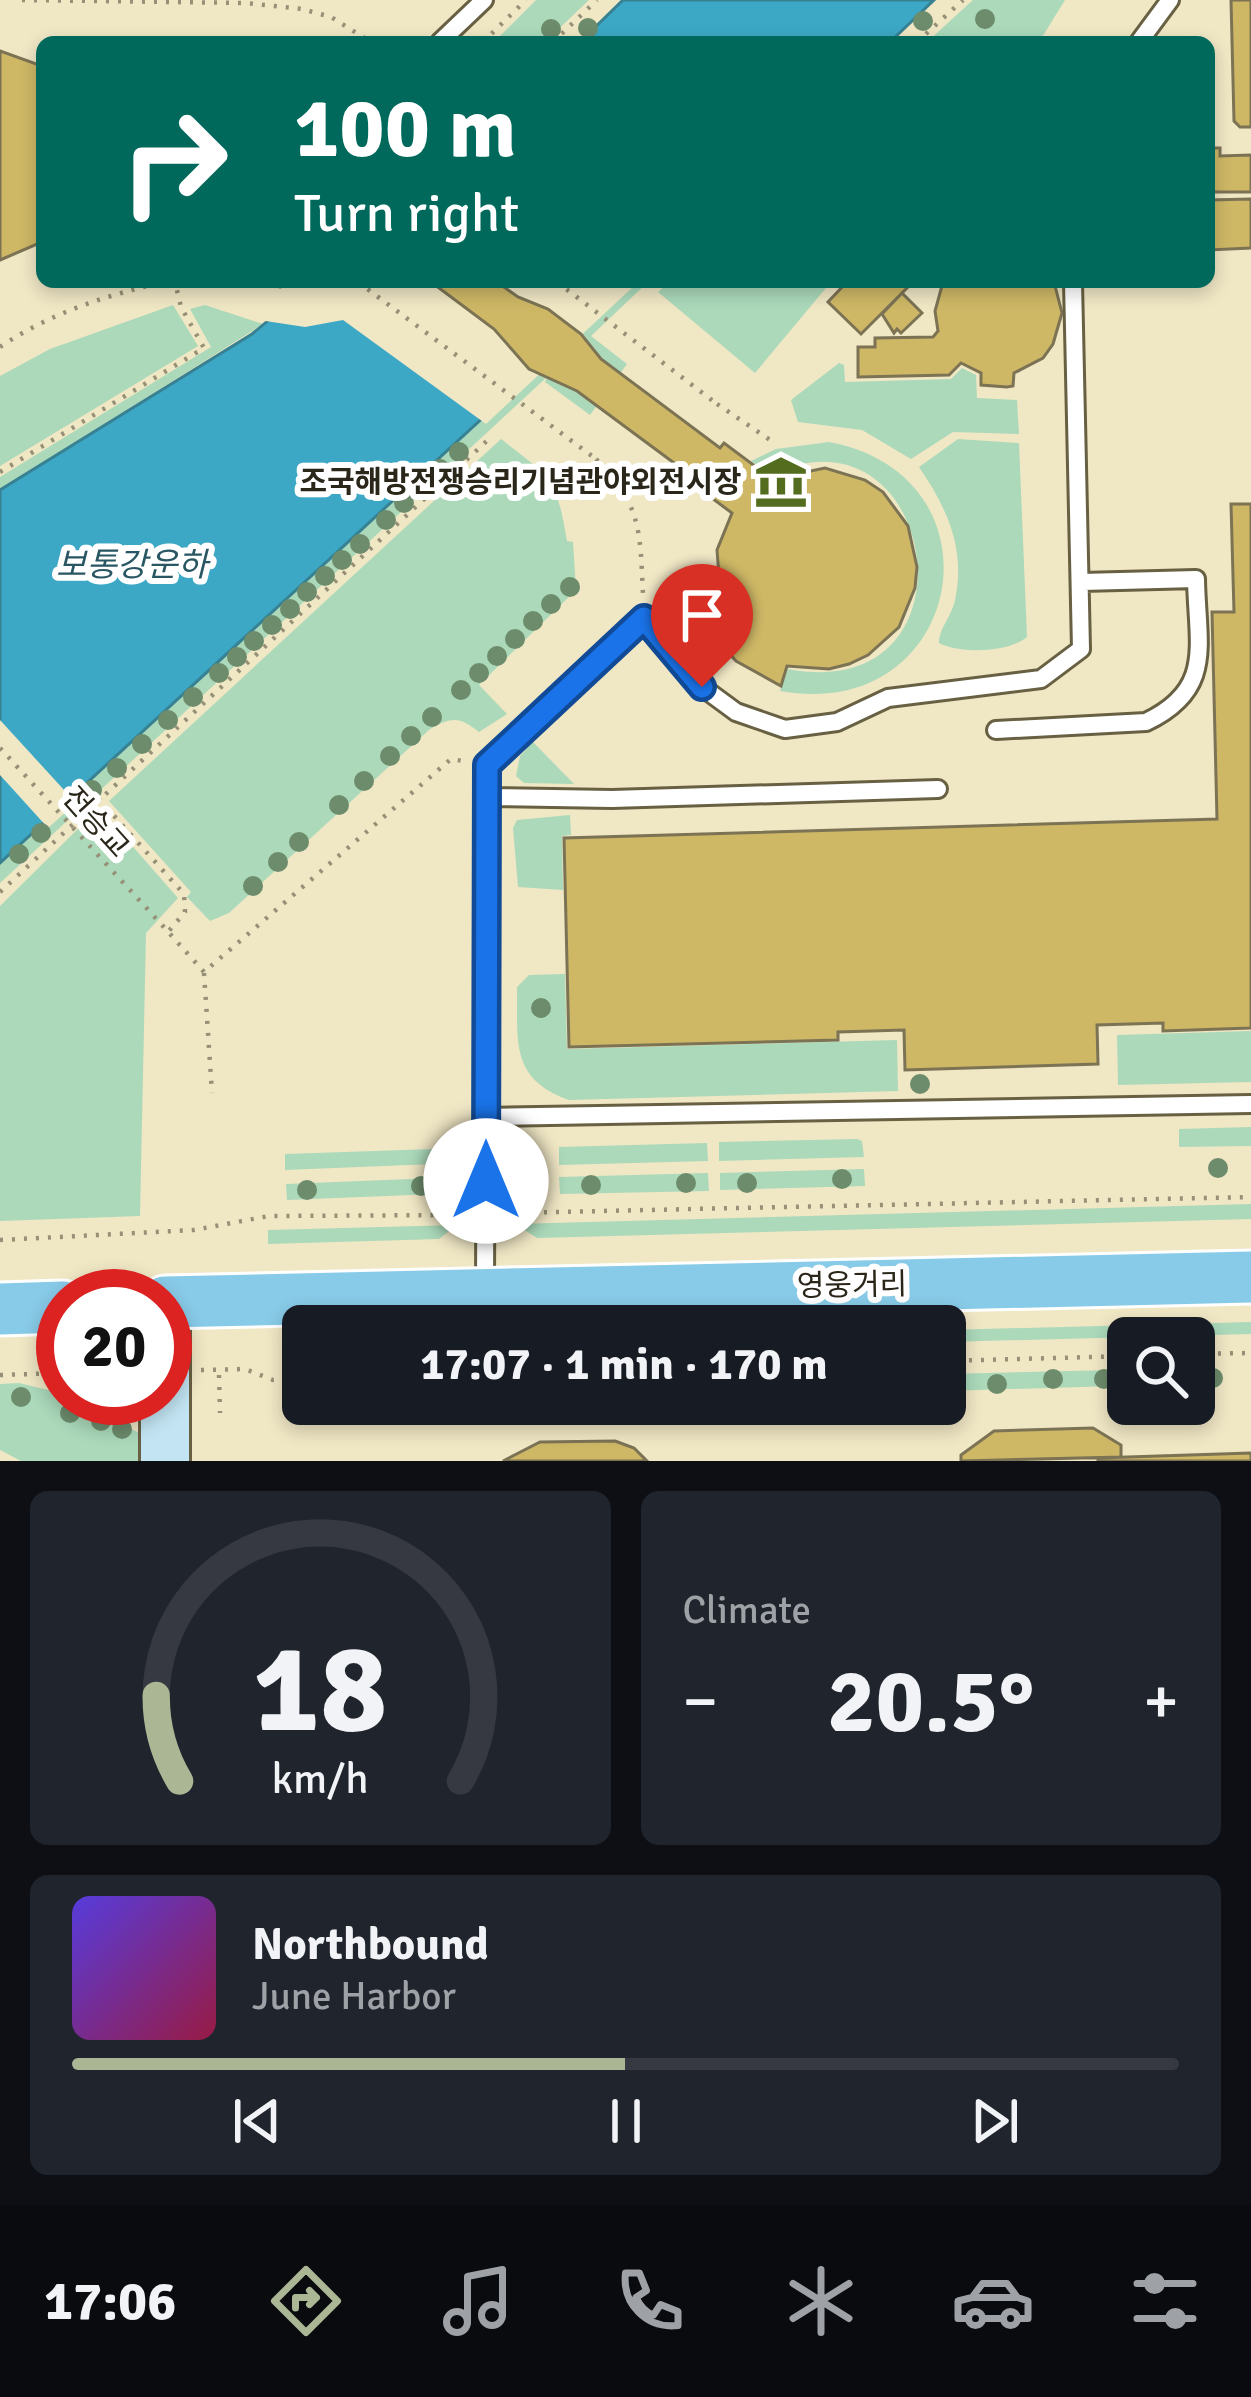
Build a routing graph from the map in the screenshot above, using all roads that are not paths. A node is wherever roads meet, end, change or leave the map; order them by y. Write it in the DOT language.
graph roads {
  1 [pos="484,0"];
  2 [pos="1170,0"];
  3 [pos="446,36"];
  4 [pos="1143,36"];
  5 [pos="1073,288"];
  6 [pos="1082,582"];
  7 [pos="996,730"];
  8 [pos="938,789"];
  9 [pos="487,796"];
  10 [pos="1251,1104"];
  11 [pos="486,1117"];
  12 [pos="1251,1277"];
  13 [pos="485,1292"];
  14 [pos="192,1301"];
  15 [pos="36,1307"];
  16 [pos="0,1309"];
  17 [pos="165,1425"];
  18 [pos="165,1461"];
  1 -- 3 [label="lane"];
  2 -- 4 [label="lane"];
  5 -- 6 [label="lane"];
  6 -- 7 [label="lane"];
  6 -- 9 [label="lane"];
  8 -- 9 [label="lane"];
  9 -- 11 [label="lane"];
  10 -- 11 [label="lane"];
  11 -- 13 [label="lane"];
  12 -- 13 [label="main road, 영웅거리"];
  13 -- 14 [label="main road, 영웅거리"];
  15 -- 16 [label="main road"];
  17 -- 18 [label="street"];
}
